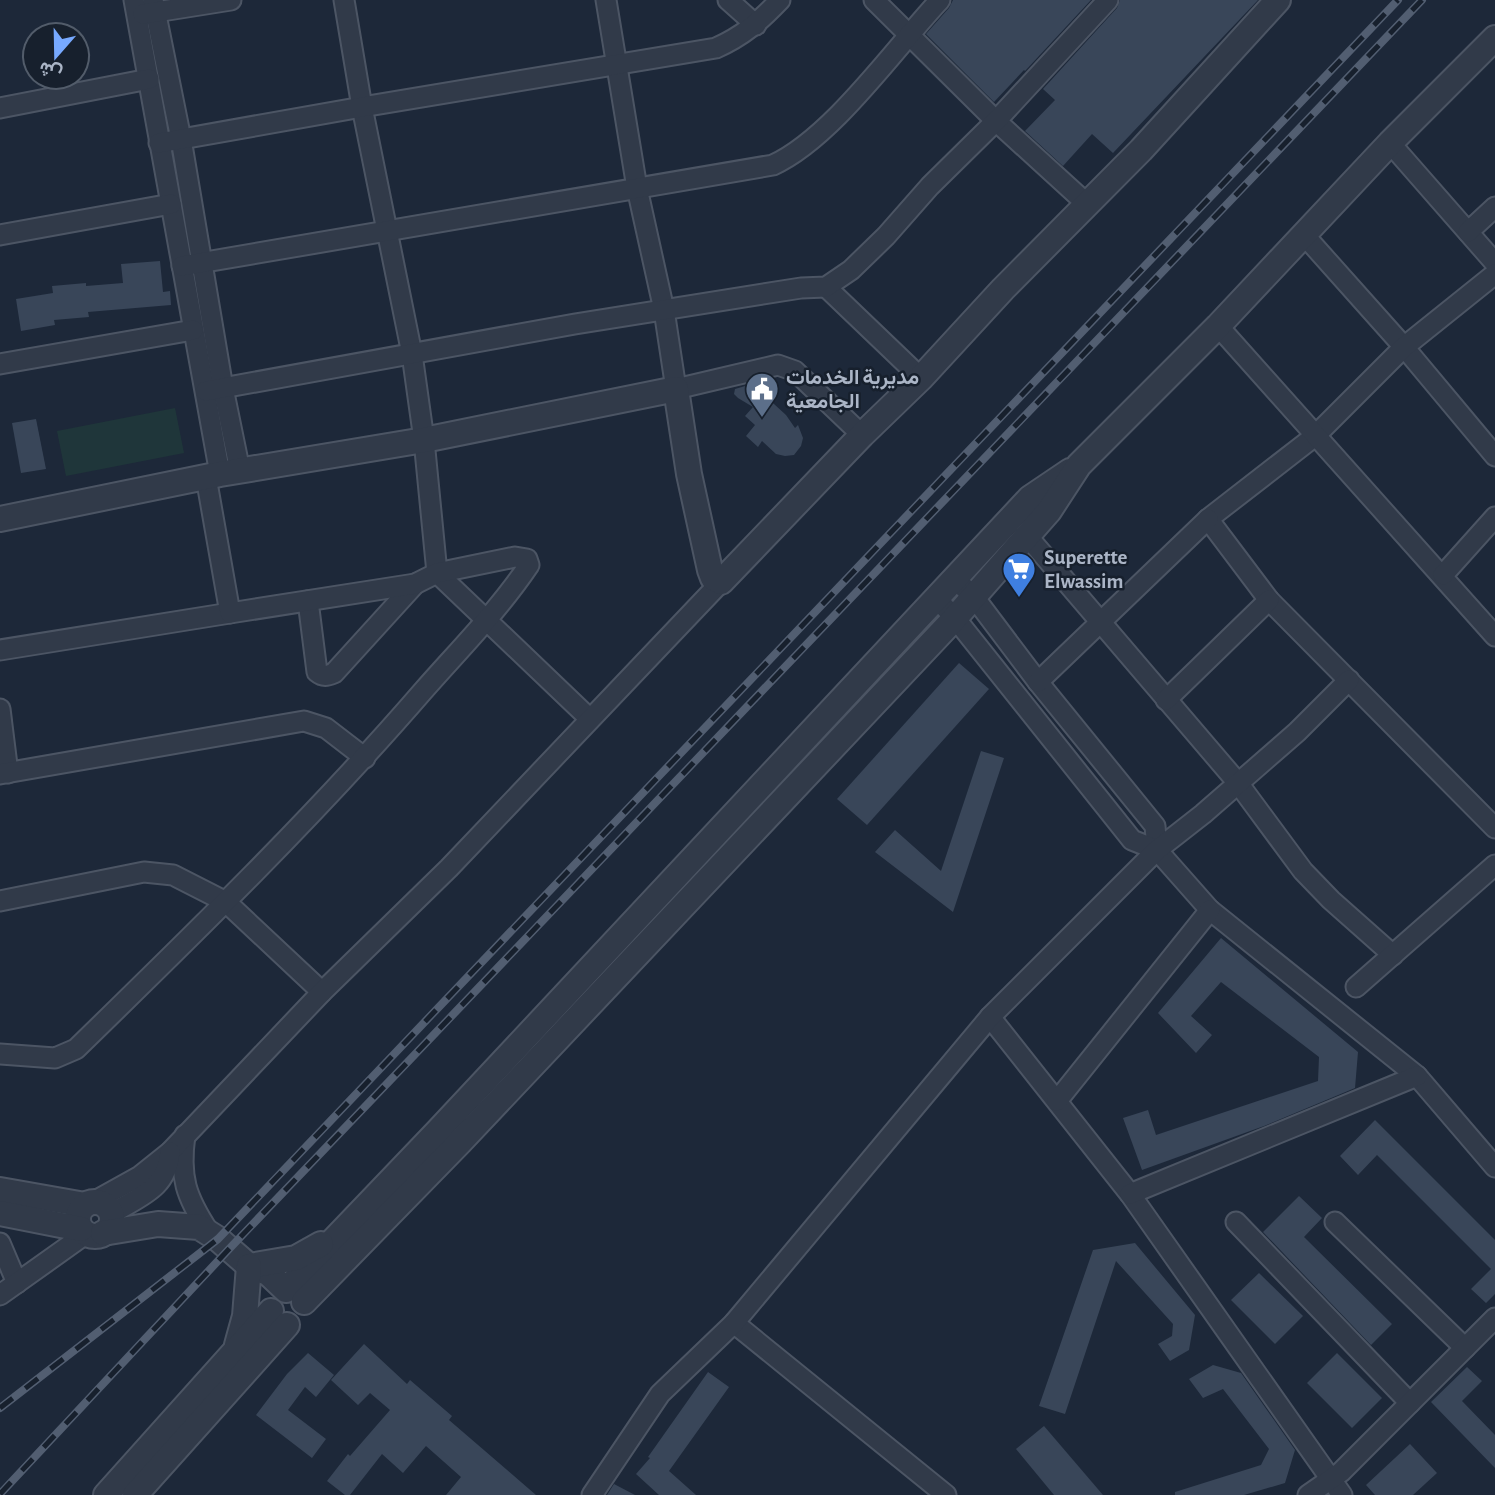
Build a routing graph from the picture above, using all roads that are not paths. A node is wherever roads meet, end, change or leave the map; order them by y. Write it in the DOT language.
graph roads {
  1 [pos="231,0"];
  2 [pos="344,0"];
  3 [pos="607,0"];
  4 [pos="728,0"];
  5 [pos="780,0"];
  6 [pos="874,0"];
  7 [pos="940,0"];
  8 [pos="1108,0"];
  9 [pos="1278,0"];
  10 [pos="145,7"];
  11 [pos="756,25"];
  12 [pos="909,33"];
  13 [pos="1495,38"];
  14 [pos="617,65"];
  15 [pos="149,79"];
  16 [pos="362,107"];
  17 [pos="0,108"];
  18 [pos="996,121"];
  19 [pos="181,139"];
  20 [pos="159,143"];
  21 [pos="1390,143"];
  22 [pos="636,188"];
  23 [pos="170,204"];
  24 [pos="1087,204"];
  25 [pos="1495,206"];
  26 [pos="387,230"];
  27 [pos="1468,232"];
  28 [pos="0,235"];
  29 [pos="1305,236"];
  30 [pos="202,262"];
  31 [pos="1495,263"];
  32 [pos="182,266"];
  33 [pos="1495,274"];
  34 [pos="826,288"];
  35 [pos="664,310"];
  36 [pos="1218,326"];
  37 [pos="193,330"];
  38 [pos="1404,347"];
  39 [pos="412,354"];
  40 [pos="0,363"];
  41 [pos="921,378"];
  42 [pos="214,389"];
  43 [pos="676,389"];
  44 [pos="862,435"];
  45 [pos="1315,436"];
  46 [pos="424,440"];
  47 [pos="1495,456"];
  48 [pos="1079,465"];
  49 [pos="222,474"];
  50 [pos="1495,517"];
  51 [pos="0,519"];
  52 [pos="1208,519"];
  53 [pos="1028,537"];
  54 [pos="438,573"];
  55 [pos="1443,575"];
  56 [pos="954,579"];
  57 [pos="721,582"];
  58 [pos="415,584"];
  59 [pos="974,597"];
  60 [pos="937,599"];
  61 [pos="1269,600"];
  62 [pos="308,601"];
  63 [pos="230,613"];
  64 [pos="955,618"];
  65 [pos="485,619"];
  66 [pos="1099,623"];
  67 [pos="1495,636"];
  68 [pos="0,650"];
  69 [pos="1349,680"];
  70 [pos="1038,682"];
  71 [pos="1166,700"];
  72 [pos="0,709"];
  73 [pos="589,718"];
  74 [pos="365,758"];
  75 [pos="4,774"];
  76 [pos="1238,783"];
  77 [pos="1495,828"];
  78 [pos="1157,850"];
  79 [pos="1495,865"];
  80 [pos="0,901"];
  81 [pos="226,902"];
  82 [pos="1210,910"];
  83 [pos="1392,955"];
  84 [pos="1356,987"];
  85 [pos="322,992"];
  86 [pos="990,1017"];
  87 [pos="0,1054"];
  88 [pos="1417,1076"];
  89 [pos="1057,1101"];
  90 [pos="186,1135"];
  91 [pos="1495,1167"];
  92 [pos="0,1191"];
  93 [pos="1130,1194"];
  94 [pos="0,1213"];
  95 [pos="96,1219"];
  96 [pos="1236,1222"];
  97 [pos="1335,1222"];
  98 [pos="346,1227"];
  99 [pos="209,1232"];
  100 [pos="0,1243"];
  101 [pos="250,1266"];
  102 [pos="17,1283"];
  103 [pos="0,1295"];
  104 [pos="284,1306"];
  105 [pos="734,1323"];
  106 [pos="1491,1329"];
  107 [pos="1465,1348"];
  108 [pos="233,1353"];
  109 [pos="1410,1403"];
  110 [pos="1336,1487"];
  111 [pos="106,1495"];
  112 [pos="135,1495"];
  113 [pos="592,1495"];
  114 [pos="946,1495"];
  115 [pos="1308,1495"];
  1 -- 10 [label="street"];
  2 -- 16 [label="street"];
  3 -- 14 [label="street"];
  4 -- 11 [label="street"];
  5 -- 11 [label="street"];
  6 -- 12 [label="street"];
  7 -- 12 [label="street"];
  8 -- 18 [label="street"];
  9 -- 24 [label="street"];
  10 -- 15 [label="street"];
  10 -- 19 [label="street"];
  11 -- 14 [label="street"];
  12 -- 18 [label="street"];
  12 -- 22 [label="street"];
  13 -- 21 [label="street"];
  14 -- 16 [label="street"];
  14 -- 22 [label="street"];
  15 -- 17 [label="street"];
  15 -- 20 [label="street"];
  16 -- 19 [label="street"];
  16 -- 26 [label="street"];
  18 -- 24 [label="street"];
  18 -- 34 [label="street"];
  19 -- 20 [label="street"];
  19 -- 30 [label="street"];
  20 -- 23 [label="street"];
  21 -- 27 [label="street"];
  21 -- 29 [label="street"];
  22 -- 26 [label="street"];
  22 -- 35 [label="street"];
  23 -- 28 [label="street"];
  23 -- 32 [label="street"];
  24 -- 41 [label="street"];
  25 -- 27 [label="street"];
  26 -- 30 [label="street"];
  26 -- 39 [label="street"];
  27 -- 31 [label="street"];
  29 -- 36 [label="street"];
  29 -- 38 [label="street"];
  30 -- 32 [label="street"];
  30 -- 42 [label="street"];
  32 -- 37 [label="street"];
  33 -- 38 [label="street"];
  34 -- 35 [label="street"];
  34 -- 41 [label="street"];
  35 -- 39 [label="street"];
  35 -- 43 [label="street"];
  36 -- 45 [label="street"];
  36 -- 48 [label="street"];
  37 -- 40 [label="street"];
  37 -- 42 [label="street"];
  38 -- 45 [label="street"];
  38 -- 47 [label="street"];
  39 -- 42 [label="street"];
  39 -- 46 [label="street"];
  41 -- 44 [label="street"];
  42 -- 49 [label="street"];
  43 -- 44 [label="street"];
  43 -- 46 [label="street"];
  43 -- 57 [label="street"];
  44 -- 57 [label="street"];
  45 -- 52 [label="street"];
  45 -- 55 [label="street"];
  46 -- 49 [label="street"];
  46 -- 54 [label="street"];
  48 -- 53 [label="street"];
  48 -- 56 [label="street"];
  49 -- 51 [label="street"];
  49 -- 63 [label="street"];
  50 -- 55 [label="street"];
  52 -- 61 [label="street"];
  52 -- 66 [label="street"];
  53 -- 59 [label="street"];
  53 -- 66 [label="street"];
  54 -- 58 [label="street"];
  54 -- 65 [label="street"];
  54 -- 65 [label="street"];
  55 -- 67 [label="street"];
  56 -- 59 [label="street"];
  56 -- 60 [label="street"];
  57 -- 73 [label="street"];
  58 -- 62 [label="street"];
  58 -- 62 [label="street"];
  59 -- 64 [label="street"];
  59 -- 70 [label="street"];
  60 -- 64 [label="street"];
  60 -- 98 [label="street"];
  61 -- 69 [label="street"];
  61 -- 71 [label="street"];
  62 -- 63 [label="street"];
  63 -- 68 [label="street"];
  64 -- 78 [label="street"];
  64 -- 104 [label="street"];
  65 -- 73 [label="street"];
  65 -- 74 [label="street"];
  66 -- 70 [label="street"];
  66 -- 71 [label="street"];
  69 -- 76 [label="street"];
  69 -- 77 [label="street"];
  70 -- 78 [label="street"];
  71 -- 76 [label="street"];
  72 -- 75 [label="street"];
  73 -- 85 [label="street"];
  74 -- 75 [label="street"];
  74 -- 81 [label="street"];
  76 -- 78 [label="street"];
  76 -- 83 [label="street"];
  78 -- 82 [label="street"];
  78 -- 86 [label="street"];
  79 -- 83 [label="street"];
  80 -- 81 [label="street"];
  81 -- 85 [label="street"];
  81 -- 87 [label="street"];
  82 -- 88 [label="street"];
  82 -- 89 [label="street"];
  83 -- 84 [label="street"];
  85 -- 90 [label="street"];
  86 -- 89 [label="street"];
  86 -- 105 [label="street"];
  88 -- 91 [label="street"];
  88 -- 93 [label="street"];
  89 -- 93 [label="street"];
  90 -- 95 [label="street"];
  90 -- 99 [label="street"];
  92 -- 95 [label="street"];
  93 -- 110 [label="street"];
  94 -- 95 [label="street"];
  95 -- 99 [label="street"];
  95 -- 102 [label="street"];
  96 -- 109 [label="street"];
  97 -- 107 [label="street"];
  98 -- 101 [label="street"];
  98 -- 104 [label="street"];
  99 -- 101 [label="street"];
  100 -- 102 [label="street"];
  101 -- 104 [label="street"];
  101 -- 108 [label="street"];
  102 -- 103 [label="street"];
  104 -- 108 [label="street"];
  104 -- 112 [label="street"];
  105 -- 113 [label="street"];
  105 -- 114 [label="street"];
  106 -- 107 [label="street"];
  107 -- 109 [label="street"];
  108 -- 111 [label="street"];
  109 -- 110 [label="street"];
  110 -- 115 [label="street"];
}
